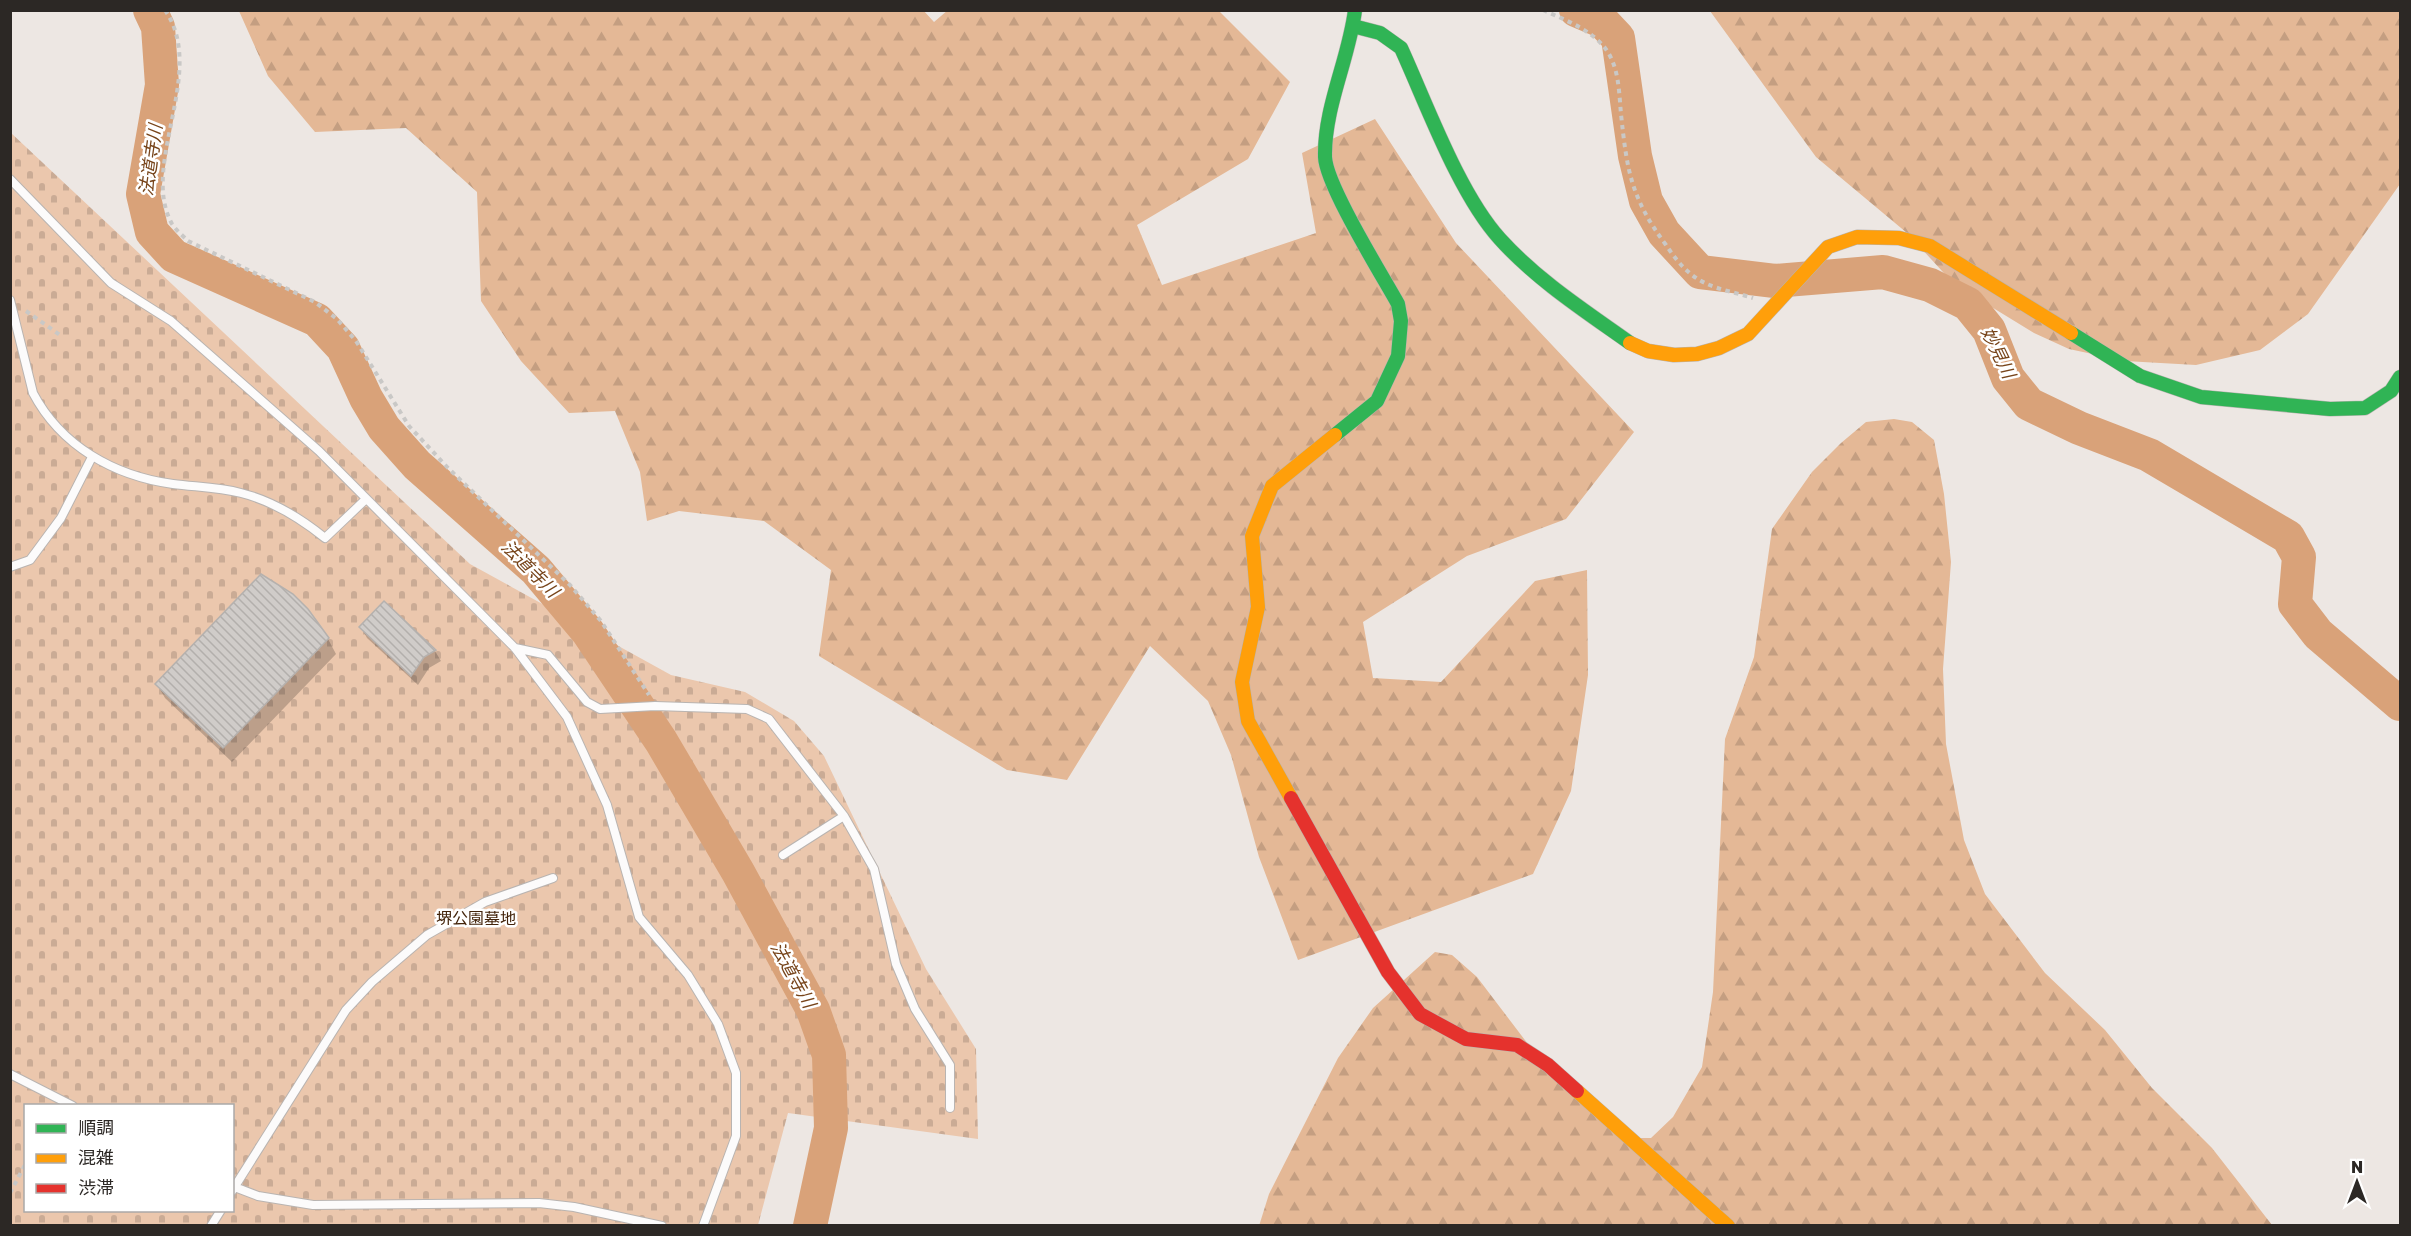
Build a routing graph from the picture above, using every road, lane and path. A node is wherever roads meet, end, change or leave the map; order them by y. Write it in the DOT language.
graph roads {
  1 [pos="165,10"];
  2 [pos="1354,10"];
  3 [pos="1543,10"];
  4 [pos="1353,26"];
  5 [pos="10,179"];
  6 [pos="10,300"];
  7 [pos="1780,301"];
  8 [pos="19,306"];
  9 [pos="60,335"];
  10 [pos="2400,377"];
  11 [pos="92,457"];
  12 [pos="366,499"];
  13 [pos="10,567"];
  14 [pos="514,648"];
  15 [pos="656,706"];
  16 [pos="844,816"];
  17 [pos="783,855"];
  18 [pos="554,878"];
  19 [pos="10,1074"];
  20 [pos="69,1104"];
  21 [pos="950,1108"];
  22 [pos="24,1167"];
  23 [pos="234,1186"];
  24 [pos="234,1188"];
  25 [pos="10,1193"];
  26 [pos="219,1212"];
  27 [pos="211,1226"];
  28 [pos="662,1226"];
  29 [pos="703,1226"];
  30 [pos="1728,1226"];
  1 -- 15 [label="path"];
  2 -- 4 [label="street"];
  3 -- 7 [label="path"];
  4 -- 7 [label="street"];
  4 -- 30 [label="street"];
  5 -- 12 [label="lane"];
  6 -- 11 [label="lane"];
  7 -- 10 [label="street"];
  8 -- 9 [label="path"];
  11 -- 12 [label="lane"];
  11 -- 13 [label="lane"];
  12 -- 14 [label="lane"];
  14 -- 15 [label="lane"];
  14 -- 29 [label="lane"];
  15 -- 16 [label="lane"];
  16 -- 17 [label="lane"];
  16 -- 21 [label="lane"];
  18 -- 23 [label="lane"];
  19 -- 20 [label="lane"];
  22 -- 25 [label="path"];
  24 -- 28 [label="lane"];
  26 -- 27 [label="lane"];
}
